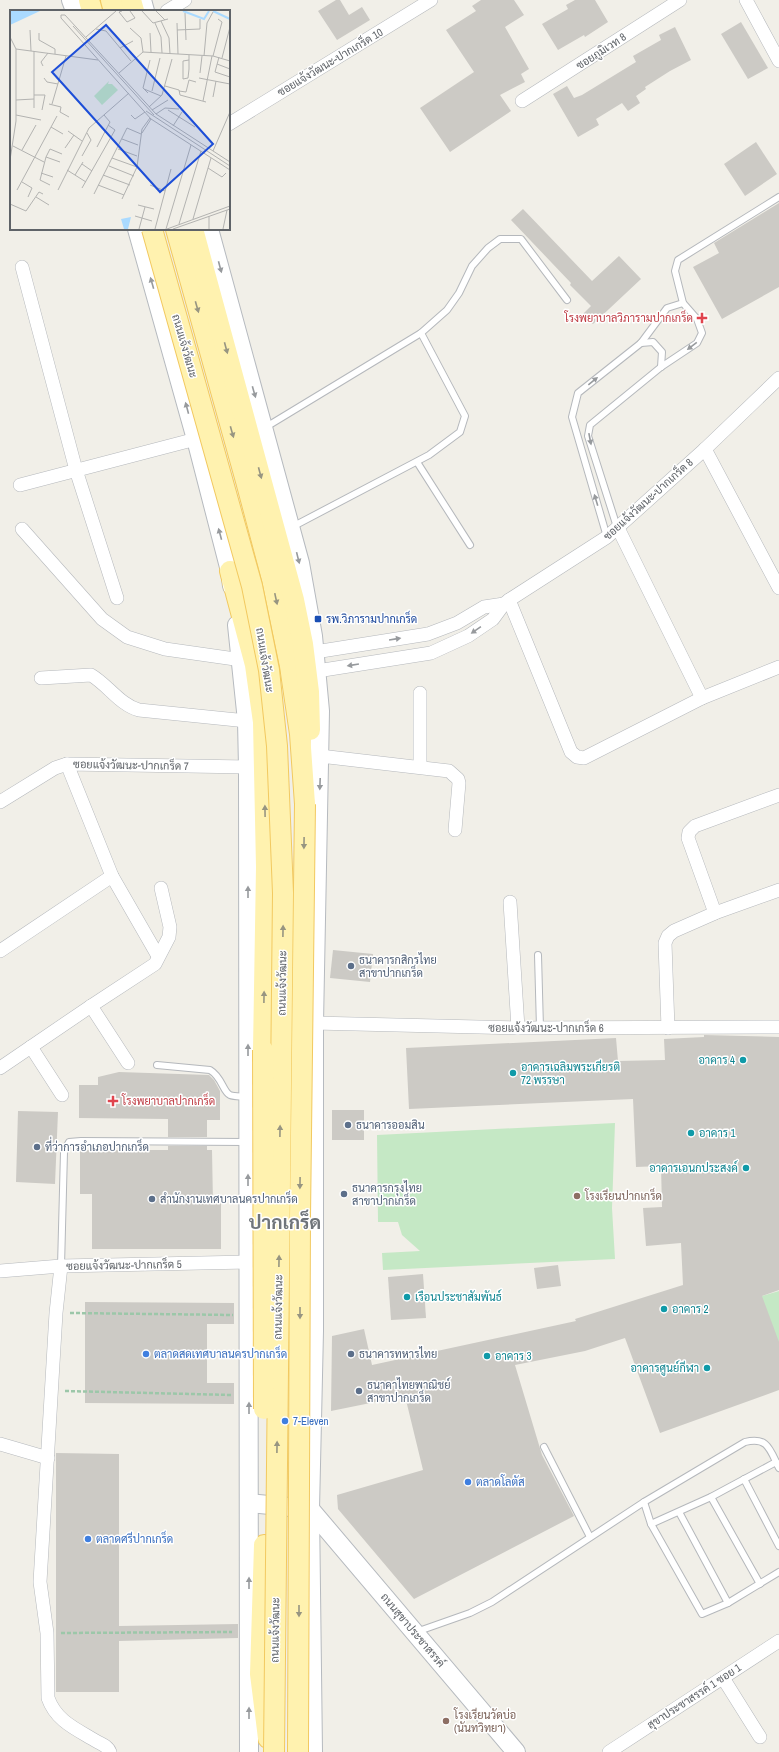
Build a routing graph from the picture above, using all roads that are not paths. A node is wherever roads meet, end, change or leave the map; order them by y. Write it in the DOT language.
graph roads {
  1 [pos="71,0"];
  2 [pos="88,0"];
  3 [pos="111,0"];
  4 [pos="131,0"];
  5 [pos="142,0"];
  6 [pos="185,0"];
  7 [pos="431,0"];
  8 [pos="680,0"];
  9 [pos="746,0"];
  10 [pos="75,10"];
  11 [pos="92,10"];
  12 [pos="114,10"];
  13 [pos="134,10"];
  14 [pos="145,10"];
  15 [pos="169,10"];
  16 [pos="778,58"];
  17 [pos="522,101"];
  18 [pos="230,123"];
  19 [pos="779,197"];
  20 [pos="137,230"];
  21 [pos="152,230"];
  22 [pos="176,230"];
  23 [pos="193,230"];
  24 [pos="209,230"];
  25 [pos="22,267"];
  26 [pos="567,300"];
  27 [pos="683,303"];
  28 [pos="421,333"];
  29 [pos="641,343"];
  30 [pos="661,367"];
  31 [pos="779,378"];
  32 [pos="264,428"];
  33 [pos="196,439"];
  34 [pos="705,449"];
  35 [pos="417,462"];
  36 [pos="76,470"];
  37 [pos="20,485"];
  38 [pos="291,528"];
  39 [pos="618,528"];
  40 [pos="22,529"];
  41 [pos="608,537"];
  42 [pos="470,545"];
  43 [pos="230,571"];
  44 [pos="779,588"];
  45 [pos="117,598"];
  46 [pos="506,602"];
  47 [pos="315,652"];
  48 [pos="242,660"];
  49 [pos="779,667"];
  50 [pos="317,671"];
  51 [pos="41,678"];
  52 [pos="420,693"];
  53 [pos="702,698"];
  54 [pos="247,721"];
  55 [pos="320,756"];
  56 [pos="67,764"];
  57 [pos="248,766"];
  58 [pos="420,767"];
  59 [pos="779,795"];
  60 [pos="0,802"];
  61 [pos="304,804"];
  62 [pos="455,830"];
  63 [pos="112,876"];
  64 [pos="161,888"];
  65 [pos="779,890"];
  66 [pos="510,902"];
  67 [pos="715,913"];
  68 [pos="0,951"];
  69 [pos="538,954"];
  70 [pos="158,956"];
  71 [pos="90,1006"];
  72 [pos="314,1023"];
  73 [pos="779,1027"];
  74 [pos="518,1028"];
  75 [pos="540,1028"];
  76 [pos="668,1028"];
  77 [pos="31,1047"];
  78 [pos="128,1063"];
  79 [pos="156,1065"];
  80 [pos="0,1068"];
  81 [pos="62,1095"];
  82 [pos="248,1097"];
  83 [pos="248,1142"];
  84 [pos="248,1262"];
  85 [pos="62,1266"];
  86 [pos="0,1271"];
  87 [pos="0,1444"];
  88 [pos="544,1447"];
  89 [pos="48,1458"];
  90 [pos="778,1465"];
  91 [pos="744,1478"];
  92 [pos="711,1497"];
  93 [pos="249,1502"];
  94 [pos="644,1502"];
  95 [pos="310,1509"];
  96 [pos="679,1512"];
  97 [pos="651,1524"];
  98 [pos="590,1537"];
  99 [pos="779,1546"];
  100 [pos="779,1572"];
  101 [pos="760,1584"];
  102 [pos="728,1603"];
  103 [pos="415,1632"];
  104 [pos="779,1641"];
  105 [pos="723,1678"];
  106 [pos="760,1737"];
  107 [pos="110,1752"];
  108 [pos="248,1752"];
  109 [pos="270,1752"];
  110 [pos="274,1752"];
  111 [pos="298,1752"];
  112 [pos="313,1752"];
  113 [pos="516,1752"];
  114 [pos="609,1752"];
  1 -- 10 [label="main road"];
  2 -- 11 [label="main road"];
  3 -- 12 [label="main road"];
  4 -- 13 [label="main road"];
  5 -- 14 [label="main road"];
  6 -- 15 [label="street"];
  7 -- 18 [label="street, ซอยแจ้งวัฒนะ-ปากเกร็ด 10"];
  8 -- 17 [label="street, ซอยภูมิเวท 8"];
  9 -- 16 [label="street"];
  19 -- 27 [label="lane"];
  33 -- 20 [label="main road, ถนนแจ้งวัฒนะ, one-way"];
  110 -- 21 [label="main road, ถนนแจ้งวัฒนะ, one-way, bridge"];
  22 -- 61 [label="main road, ถนนแจ้งวัฒนะ, one-way"];
  23 -- 61 [label="main road, one-way"];
  24 -- 32 [label="main road, one-way"];
  25 -- 36 [label="street"];
  26 -- 28 [label="lane"];
  27 -- 29 [label="lane"];
  27 -- 30 [label="lane, one-way"];
  28 -- 32 [label="lane"];
  28 -- 35 [label="lane"];
  29 -- 30 [label="lane"];
  41 -- 29 [label="lane, one-way"];
  30 -- 39 [label="lane, one-way"];
  31 -- 34 [label="street, ซอยแจ้งวัฒนะ-ปากเกร็ด 8"];
  32 -- 38 [label="main road"];
  33 -- 36 [label="street"];
  43 -- 33 [label="main road, ถนนแจ้งวัฒนะ, one-way"];
  34 -- 39 [label="street, ซอยแจ้งวัฒนะ-ปากเกร็ด 8"];
  34 -- 44 [label="street"];
  35 -- 38 [label="lane"];
  35 -- 42 [label="lane"];
  36 -- 37 [label="street"];
  36 -- 45 [label="street"];
  38 -- 47 [label="main road, one-way"];
  39 -- 41 [label="street, ซอยแจ้งวัฒนะ-ปากเกร็ด 8"];
  39 -- 53 [label="street"];
  40 -- 48 [label="street"];
  41 -- 46 [label="street, ซอยแจ้งวัฒนะ-ปากเกร็ด 8"];
  43 -- 48 [label="main road, ถนนแจ้งวัฒนะ"];
  109 -- 43 [label="main road, one-way, bridge"];
  47 -- 46 [label="street, ซอยแจ้งวัฒนะ-ปากเกร็ด 8, one-way"];
  46 -- 50 [label="street, ซอยแจ้งวัฒนะ-ปากเกร็ด 8, one-way"];
  46 -- 53 [label="street"];
  47 -- 50 [label="main road"];
  48 -- 54 [label="main road, ถนนแจ้งวัฒนะ"];
  49 -- 53 [label="street"];
  50 -- 55 [label="main road"];
  51 -- 54 [label="street"];
  52 -- 58 [label="street"];
  54 -- 57 [label="main road, ถนนแจ้งวัฒนะ"];
  55 -- 58 [label="street"];
  55 -- 72 [label="main road, one-way"];
  56 -- 57 [label="street, ซอยแจ้งวัฒนะ-ปากเกร็ด 7"];
  56 -- 60 [label="street, ซอยแจ้งวัฒนะ-ปากเกร็ด 7"];
  56 -- 63 [label="street"];
  82 -- 57 [label="main road, ถนนแจ้งวัฒนะ, one-way"];
  58 -- 62 [label="street"];
  59 -- 67 [label="street"];
  61 -- 111 [label="main road, ถนนแจ้งวัฒนะ, one-way, bridge"];
  63 -- 68 [label="street"];
  63 -- 70 [label="street"];
  64 -- 70 [label="street"];
  65 -- 67 [label="street"];
  66 -- 74 [label="street"];
  67 -- 76 [label="street"];
  69 -- 75 [label="lane"];
  70 -- 71 [label="street"];
  71 -- 77 [label="street"];
  71 -- 78 [label="street"];
  72 -- 74 [label="street, ซอยแจ้งวัฒนะ-ปากเกร็ด 6"];
  72 -- 95 [label="main road"];
  73 -- 76 [label="street, ซอยแจ้งวัฒนะ-ปากเกร็ด 6"];
  74 -- 75 [label="street, ซอยแจ้งวัฒนะ-ปากเกร็ด 6"];
  75 -- 76 [label="street, ซอยแจ้งวัฒนะ-ปากเกร็ด 6"];
  77 -- 80 [label="street"];
  77 -- 81 [label="street"];
  79 -- 82 [label="lane"];
  82 -- 83 [label="main road, ถนนแจ้งวัฒนะ"];
  84 -- 83 [label="main road, ถนนแจ้งวัฒนะ, one-way"];
  83 -- 85 [label="lane"];
  84 -- 85 [label="street, ซอยแจ้งวัฒนะ-ปากเกร็ด 5"];
  93 -- 84 [label="main road, ถนนแจ้งวัฒนะ, one-way"];
  85 -- 86 [label="street, ซอยแจ้งวัฒนะ-ปากเกร็ด 5"];
  85 -- 89 [label="street"];
  87 -- 89 [label="street"];
  88 -- 98 [label="lane"];
  89 -- 107 [label="street"];
  90 -- 91 [label="lane"];
  90 -- 94 [label="lane"];
  91 -- 92 [label="lane"];
  91 -- 99 [label="lane"];
  92 -- 96 [label="lane"];
  92 -- 101 [label="lane"];
  93 -- 95 [label="main road"];
  108 -- 93 [label="main road, ถนนแจ้งวัฒนะ, one-way"];
  94 -- 97 [label="lane"];
  94 -- 98 [label="lane"];
  95 -- 103 [label="main road, ถนนสุขาประชาสรรค์"];
  95 -- 112 [label="main road"];
  96 -- 97 [label="lane"];
  96 -- 102 [label="lane"];
  97 -- 102 [label="lane"];
  98 -- 103 [label="lane"];
  100 -- 101 [label="lane"];
  101 -- 102 [label="lane"];
  103 -- 113 [label="main road, ถนนสุขาประชาสรรค์"];
  104 -- 105 [label="street, สุขาประชาสรรค์ 1 ซอย 1"];
  105 -- 106 [label="street"];
  105 -- 114 [label="street, สุขาประชาสรรค์ 1 ซอย 1"];
}
